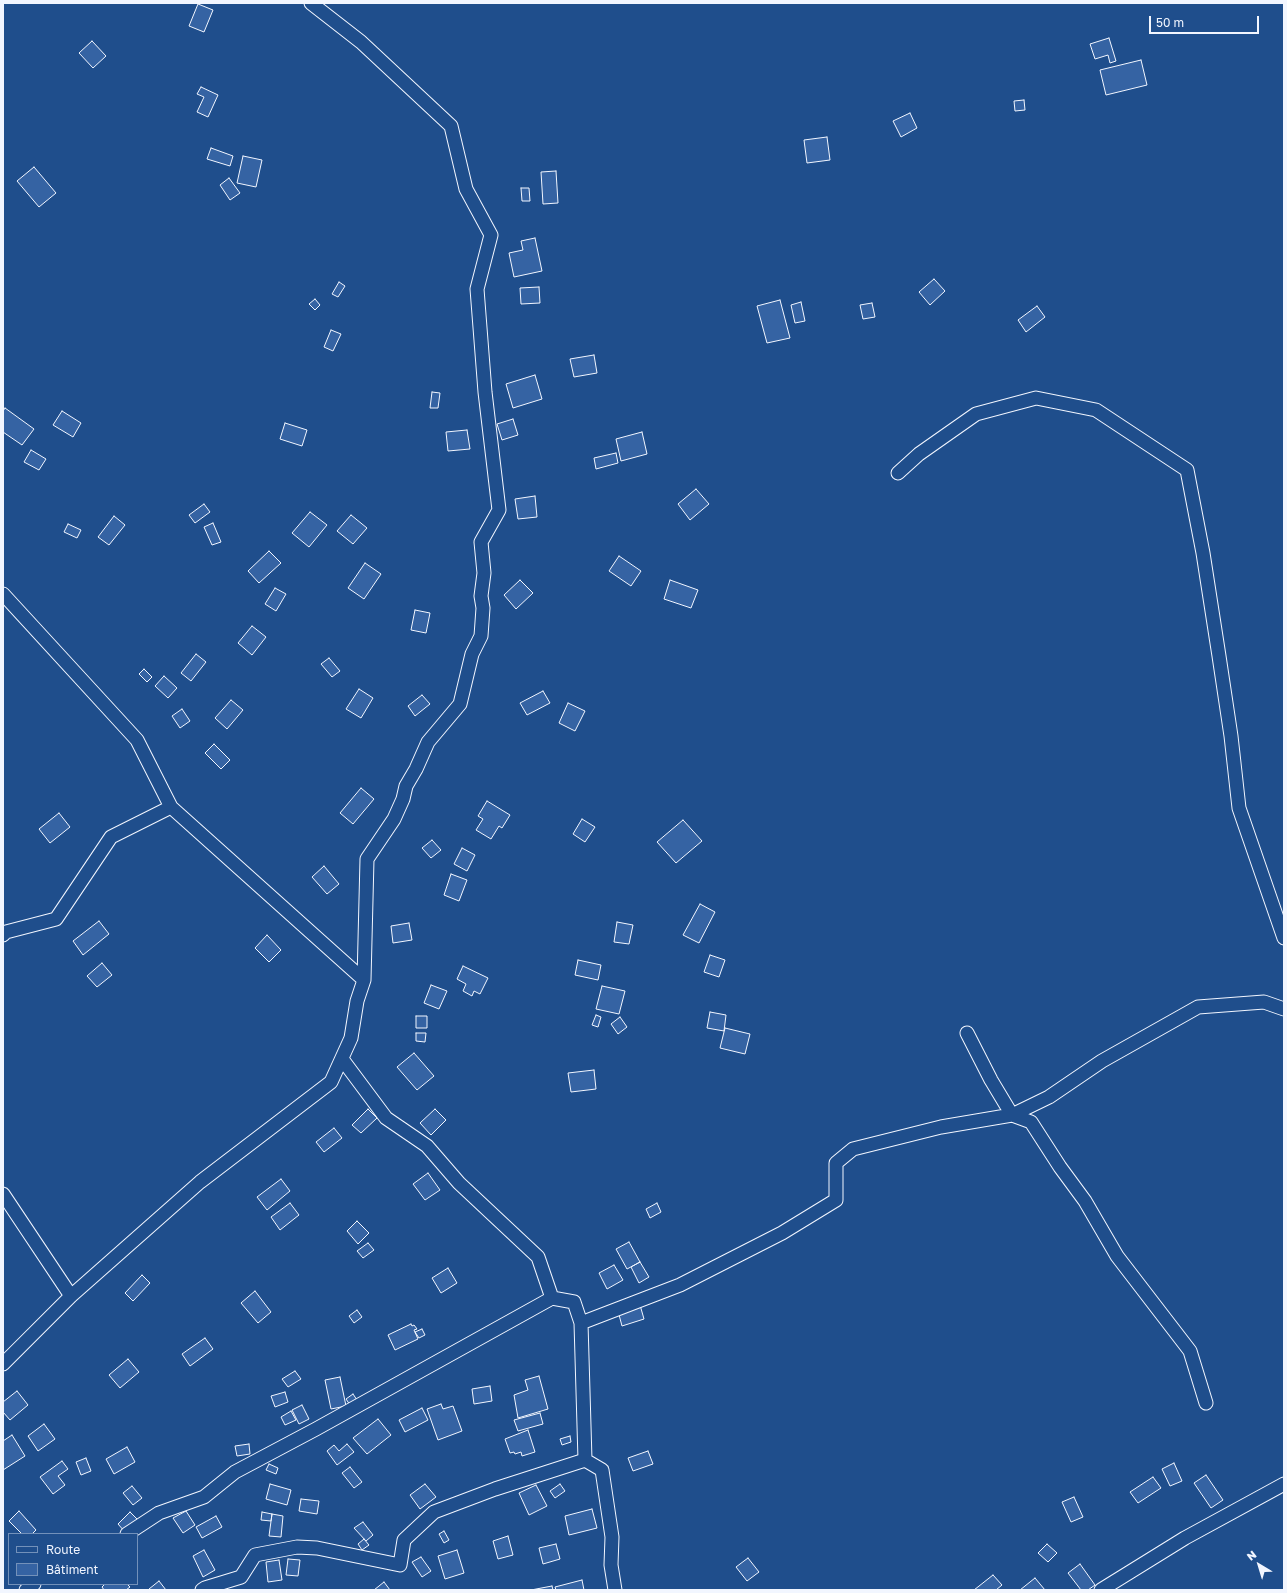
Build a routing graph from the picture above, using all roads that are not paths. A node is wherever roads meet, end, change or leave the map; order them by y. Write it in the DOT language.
graph roads {
  1 [pos="311,3"];
  2 [pos="898,473"];
  3 [pos="3,594"];
  4 [pos="171,807"];
  5 [pos="3,935"];
  6 [pos="1284,938"];
  7 [pos="364,980"];
  8 [pos="1284,1009"];
  9 [pos="967,1032"];
  10 [pos="342,1059"];
  11 [pos="1012,1115"];
  12 [pos="3,1194"];
  13 [pos="71,1296"];
  14 [pos="552,1298"];
  15 [pos="581,1324"];
  16 [pos="3,1364"];
  17 [pos="1206,1403"];
  18 [pos="585,1460"];
  19 [pos="1284,1484"];
  20 [pos="129,1533"];
  21 [pos="202,1590"];
  22 [pos="615,1590"];
  23 [pos="1102,1590"];
  1 -- 7 [label="street"];
  2 -- 6 [label="street"];
  3 -- 4 [label="street"];
  4 -- 5 [label="street"];
  4 -- 7 [label="street"];
  7 -- 10 [label="street"];
  8 -- 11 [label="street"];
  9 -- 11 [label="street"];
  10 -- 13 [label="street"];
  10 -- 14 [label="street"];
  11 -- 15 [label="street"];
  11 -- 17 [label="street"];
  12 -- 13 [label="street"];
  13 -- 16 [label="street"];
  14 -- 15 [label="street"];
  14 -- 20 [label="street"];
  15 -- 18 [label="street"];
  18 -- 21 [label="street"];
  18 -- 22 [label="street"];
  19 -- 23 [label="street"];
}
